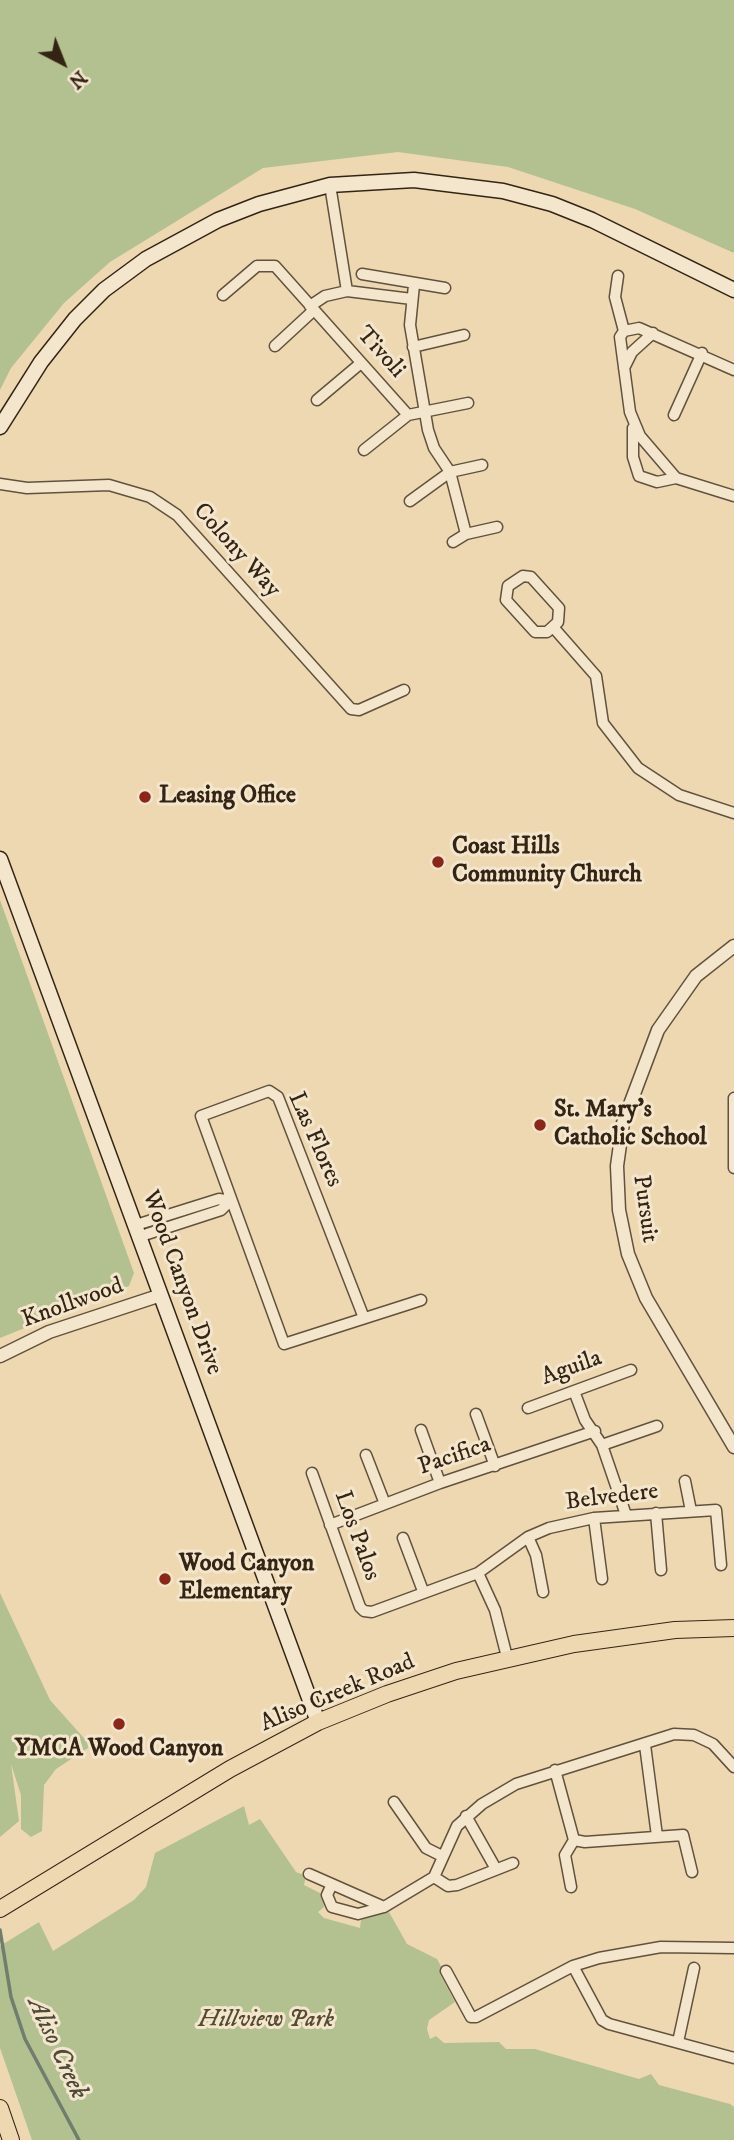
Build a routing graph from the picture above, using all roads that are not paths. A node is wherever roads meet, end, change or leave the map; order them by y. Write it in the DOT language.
graph roads {
  1 [pos="330,185"];
  2 [pos="362,274"];
  3 [pos="618,276"];
  4 [pos="414,285"];
  5 [pos="445,288"];
  6 [pos="734,290"];
  7 [pos="347,291"];
  8 [pos="223,295"];
  9 [pos="412,299"];
  10 [pos="312,308"];
  11 [pos="624,331"];
  12 [pos="653,333"];
  13 [pos="464,335"];
  14 [pos="275,346"];
  15 [pos="413,346"];
  16 [pos="702,353"];
  17 [pos="361,363"];
  18 [pos="624,368"];
  19 [pos="734,370"];
  20 [pos="317,400"];
  21 [pos="468,403"];
  22 [pos="425,413"];
  23 [pos="408,415"];
  24 [pos="674,415"];
  25 [pos="633,425"];
  26 [pos="0,427"];
  27 [pos="364,450"];
  28 [pos="482,465"];
  29 [pos="450,472"];
  30 [pos="676,478"];
  31 [pos="0,484"];
  32 [pos="734,496"];
  33 [pos="410,501"];
  34 [pos="497,527"];
  35 [pos="466,534"];
  36 [pos="453,542"];
  37 [pos="553,627"];
  38 [pos="404,690"];
  39 [pos="734,813"];
  40 [pos="0,859"];
  41 [pos="733,950"];
  42 [pos="734,1098"];
  43 [pos="733,1153"];
  44 [pos="734,1168"];
  45 [pos="230,1201"];
  46 [pos="138,1231"];
  47 [pos="161,1295"];
  48 [pos="421,1300"];
  49 [pos="364,1318"];
  50 [pos="0,1356"];
  51 [pos="631,1370"];
  52 [pos="573,1391"];
  53 [pos="528,1408"];
  54 [pos="476,1414"];
  55 [pos="657,1426"];
  56 [pos="421,1430"];
  57 [pos="595,1431"];
  58 [pos="603,1445"];
  59 [pos="734,1447"];
  60 [pos="366,1455"];
  61 [pos="495,1466"];
  62 [pos="312,1473"];
  63 [pos="685,1481"];
  64 [pos="440,1483"];
  65 [pos="385,1504"];
  66 [pos="691,1511"];
  67 [pos="656,1513"];
  68 [pos="626,1515"];
  69 [pos="594,1518"];
  70 [pos="330,1525"];
  71 [pos="528,1537"];
  72 [pos="403,1538"];
  73 [pos="721,1565"];
  74 [pos="661,1570"];
  75 [pos="478,1573"];
  76 [pos="602,1579"];
  77 [pos="423,1591"];
  78 [pos="543,1592"];
  79 [pos="364,1611"];
  80 [pos="734,1628"];
  81 [pos="507,1657"];
  82 [pos="318,1722"];
  83 [pos="645,1745"];
  84 [pos="734,1767"];
  85 [pos="555,1770"];
  86 [pos="394,1802"];
  87 [pos="466,1816"];
  88 [pos="657,1836"];
  89 [pos="574,1840"];
  90 [pos="442,1856"];
  91 [pos="513,1863"];
  92 [pos="496,1869"];
  93 [pos="692,1872"];
  94 [pos="309,1874"];
  95 [pos="435,1877"];
  96 [pos="332,1884"];
  97 [pos="571,1887"];
  98 [pos="384,1907"];
  99 [pos="0,1909"];
  100 [pos="734,1948"];
  101 [pos="573,1966"];
  102 [pos="694,1968"];
  103 [pos="446,1971"];
  104 [pos="678,2042"];
  105 [pos="734,2058"];
  106 [pos="0,2108"];
  107 [pos="12,2140"];
  1 -- 6 [label="main road"];
  1 -- 7 [label="street"];
  1 -- 26 [label="main road"];
  2 -- 4 [label="street"];
  3 -- 11 [label="street"];
  4 -- 5 [label="street"];
  4 -- 9 [label="street, Tivoli"];
  7 -- 9 [label="street, Tivoli"];
  7 -- 10 [label="street, Tivoli"];
  8 -- 10 [label="street, Tivoli"];
  9 -- 15 [label="street, Tivoli"];
  10 -- 14 [label="street"];
  10 -- 17 [label="street, Tivoli"];
  11 -- 12 [label="street"];
  11 -- 18 [label="street"];
  12 -- 16 [label="street"];
  12 -- 18 [label="street"];
  13 -- 15 [label="street"];
  15 -- 22 [label="street, Tivoli"];
  16 -- 19 [label="street"];
  16 -- 24 [label="street"];
  17 -- 20 [label="street"];
  17 -- 23 [label="street, Tivoli"];
  18 -- 25 [label="street"];
  21 -- 22 [label="street"];
  22 -- 23 [label="street, Tivoli"];
  22 -- 29 [label="street, Tivoli"];
  23 -- 27 [label="street"];
  25 -- 30 [label="street"];
  25 -- 30 [label="street"];
  28 -- 29 [label="street"];
  29 -- 33 [label="street"];
  29 -- 35 [label="street, Tivoli"];
  30 -- 32 [label="street"];
  31 -- 38 [label="street, Colony Way"];
  34 -- 35 [label="street"];
  35 -- 36 [label="street"];
  37 -- 37 [label="street"];
  37 -- 39 [label="street"];
  40 -- 46 [label="main road, Wood Canyon Drive"];
  41 -- 59 [label="street, Pursuit"];
  42 -- 43 [label="street"];
  43 -- 44 [label="street"];
  45 -- 46 [label="street"];
  45 -- 49 [label="street, Las Flores"];
  45 -- 49 [label="street, Las Flores"];
  46 -- 47 [label="main road, Wood Canyon Drive"];
  47 -- 50 [label="street, Knollwood"];
  47 -- 82 [label="main road, Wood Canyon Drive"];
  48 -- 49 [label="street, Las Flores"];
  51 -- 52 [label="street, Aguila"];
  52 -- 53 [label="street, Aguila"];
  52 -- 57 [label="street"];
  54 -- 61 [label="street"];
  55 -- 58 [label="street"];
  56 -- 64 [label="street"];
  57 -- 58 [label="street"];
  57 -- 61 [label="street, Pacifica"];
  58 -- 68 [label="street"];
  60 -- 65 [label="street"];
  61 -- 64 [label="street, Pacifica"];
  62 -- 70 [label="street, Los Palos"];
  63 -- 66 [label="street"];
  64 -- 65 [label="street, Pacifica"];
  65 -- 70 [label="street, Pacifica"];
  66 -- 67 [label="street, Belvedere"];
  66 -- 73 [label="street, Belvedere"];
  67 -- 68 [label="street, Belvedere"];
  67 -- 74 [label="street"];
  68 -- 69 [label="street, Belvedere"];
  69 -- 71 [label="street, Belvedere"];
  69 -- 76 [label="street"];
  70 -- 79 [label="street, Los Palos"];
  71 -- 75 [label="street, Belvedere"];
  71 -- 78 [label="street"];
  72 -- 77 [label="street"];
  75 -- 77 [label="street, Belvedere"];
  75 -- 81 [label="street"];
  77 -- 79 [label="street, Belvedere"];
  80 -- 81 [label="main road, Aliso Creek Road"];
  81 -- 82 [label="main road, Aliso Creek Road"];
  82 -- 99 [label="main road, Aliso Creek Road"];
  83 -- 84 [label="street"];
  83 -- 85 [label="street"];
  83 -- 88 [label="street"];
  85 -- 87 [label="street"];
  85 -- 89 [label="street"];
  86 -- 90 [label="street"];
  87 -- 90 [label="street"];
  87 -- 92 [label="street"];
  88 -- 89 [label="street"];
  88 -- 93 [label="street"];
  89 -- 97 [label="street"];
  90 -- 95 [label="street"];
  91 -- 92 [label="street"];
  92 -- 95 [label="street"];
  94 -- 96 [label="street"];
  95 -- 98 [label="street"];
  96 -- 98 [label="street"];
  96 -- 98 [label="street"];
  100 -- 101 [label="street"];
  101 -- 103 [label="street"];
  101 -- 104 [label="street"];
  102 -- 104 [label="street"];
  104 -- 105 [label="street"];
  106 -- 107 [label="main road"];
}
